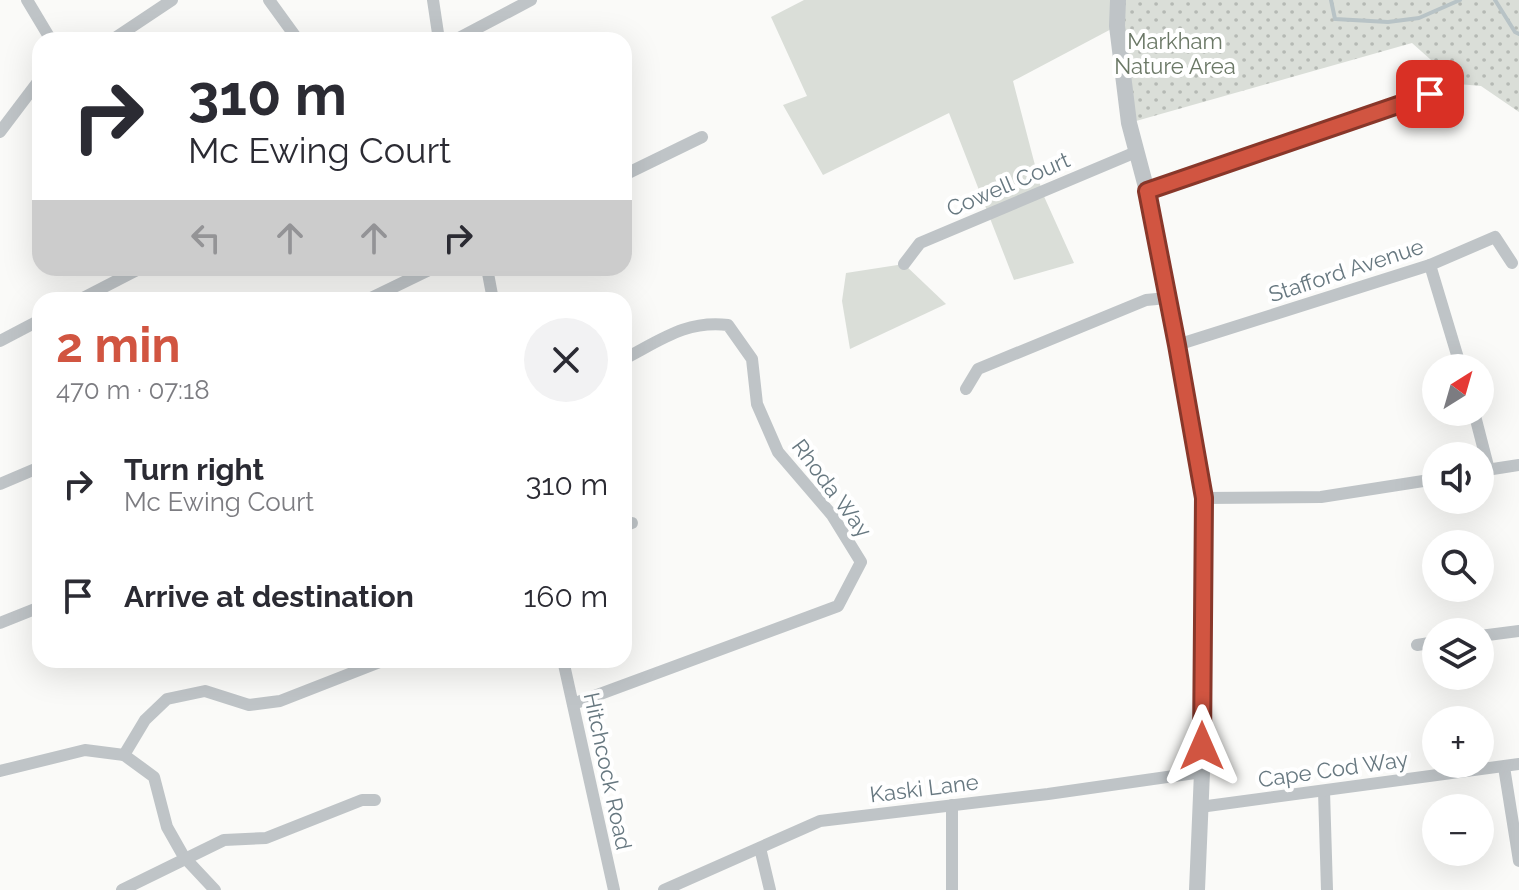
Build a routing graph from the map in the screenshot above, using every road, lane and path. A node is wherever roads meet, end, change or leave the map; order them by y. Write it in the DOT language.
graph roads {
  1 [pos="27,0"];
  2 [pos="172,0"];
  3 [pos="269,0"];
  4 [pos="433,0"];
  5 [pos="531,0"];
  6 [pos="1118,0"];
  7 [pos="46,32"];
  8 [pos="132,32"];
  9 [pos="292,32"];
  10 [pos="438,32"];
  11 [pos="470,32"];
  12 [pos="1458,84"];
  13 [pos="32,90"];
  14 [pos="0,132"];
  15 [pos="702,137"];
  16 [pos="1136,152"];
  17 [pos="632,171"];
  18 [pos="1147,191"];
  19 [pos="1512,263"];
  20 [pos="904,264"];
  21 [pos="1430,265"];
  22 [pos="126,276"];
  23 [pos="416,276"];
  24 [pos="94,292"];
  25 [pos="384,292"];
  26 [pos="1167,298"];
  27 [pos="32,324"];
  28 [pos="0,341"];
  29 [pos="1177,345"];
  30 [pos="1457,354"];
  31 [pos="632,355"];
  32 [pos="966,389"];
  33 [pos="1519,465"];
  34 [pos="1494,469"];
  35 [pos="32,470"];
  36 [pos="1422,481"];
  37 [pos="0,484"];
  38 [pos="1204,498"];
  39 [pos="32,610"];
  40 [pos="0,623"];
  41 [pos="1519,631"];
  42 [pos="1494,634"];
  43 [pos="1422,644"];
  44 [pos="1417,645"];
  45 [pos="365,668"];
  46 [pos="565,668"];
  47 [pos="573,704"];
  48 [pos="124,755"];
  49 [pos="1519,764"];
  50 [pos="1504,767"];
  51 [pos="0,771"];
  52 [pos="1202,772"];
  53 [pos="1324,791"];
  54 [pos="375,800"];
  55 [pos="952,805"];
  56 [pos="1200,807"];
  57 [pos="760,848"];
  58 [pos="184,857"];
  59 [pos="1519,861"];
  60 [pos="122,890"];
  61 [pos="215,890"];
  62 [pos="614,890"];
  63 [pos="664,890"];
  64 [pos="770,890"];
  65 [pos="952,890"];
  66 [pos="1197,890"];
  67 [pos="1327,890"];
  1 -- 7 [label="street"];
  2 -- 8 [label="street"];
  3 -- 9 [label="street"];
  4 -- 10 [label="street"];
  5 -- 11 [label="street"];
  6 -- 16 [label="street"];
  12 -- 18 [label="street"];
  13 -- 14 [label="street"];
  15 -- 17 [label="street"];
  16 -- 18 [label="street"];
  16 -- 20 [label="street, Cowell Court"];
  18 -- 26 [label="street"];
  19 -- 21 [label="street, Stafford Avenue"];
  21 -- 29 [label="street, Stafford Avenue"];
  21 -- 30 [label="street"];
  22 -- 24 [label="street"];
  23 -- 25 [label="street"];
  26 -- 29 [label="street"];
  26 -- 32 [label="street"];
  27 -- 28 [label="street"];
  29 -- 38 [label="street"];
  31 -- 47 [label="street, Rhoda Way"];
  33 -- 34 [label="street"];
  35 -- 37 [label="street"];
  36 -- 38 [label="street"];
  38 -- 52 [label="street"];
  39 -- 40 [label="street"];
  41 -- 42 [label="street"];
  43 -- 44 [label="street"];
  45 -- 48 [label="street"];
  46 -- 47 [label="street, Hitchcock Road"];
  47 -- 62 [label="street, Hitchcock Road"];
  48 -- 51 [label="street"];
  48 -- 58 [label="street"];
  49 -- 50 [label="street, Cape Cod Way"];
  50 -- 53 [label="street, Cape Cod Way"];
  50 -- 59 [label="street"];
  52 -- 55 [label="street, Kaski Lane"];
  52 -- 56 [label="street"];
  53 -- 56 [label="street, Cape Cod Way"];
  53 -- 67 [label="street"];
  54 -- 58 [label="street"];
  55 -- 57 [label="street, Kaski Lane"];
  55 -- 65 [label="street"];
  56 -- 66 [label="street"];
  57 -- 63 [label="street, Kaski Lane"];
  57 -- 64 [label="street"];
  58 -- 60 [label="street"];
  58 -- 61 [label="street"];
}
